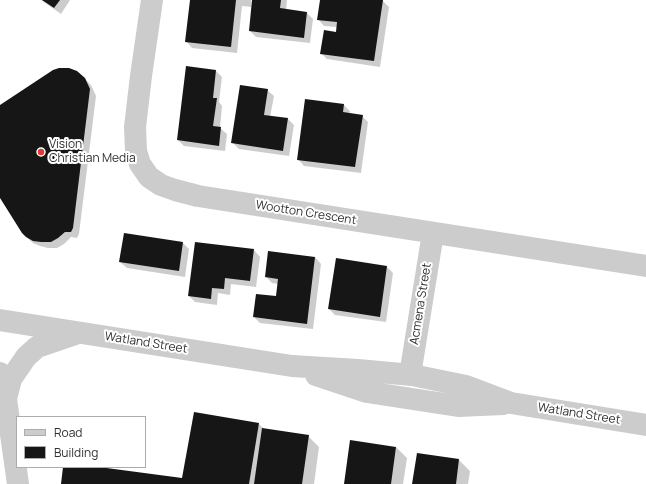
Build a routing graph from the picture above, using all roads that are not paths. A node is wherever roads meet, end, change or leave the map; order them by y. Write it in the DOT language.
graph roads {
  1 [pos="152,0"];
  2 [pos="433,233"];
  3 [pos="646,266"];
  4 [pos="0,320"];
  5 [pos="78,333"];
  6 [pos="292,366"];
  7 [pos="0,373"];
  8 [pos="410,375"];
  9 [pos="6,399"];
  10 [pos="511,404"];
  11 [pos="646,424"];
  12 [pos="18,484"];
  1 -- 2 [label="street, Wootton Crescent"];
  2 -- 3 [label="street, Wootton Crescent"];
  2 -- 8 [label="street, Acmena Street"];
  4 -- 5 [label="street, Watland Street"];
  5 -- 6 [label="street, Watland Street"];
  5 -- 9 [label="street"];
  6 -- 8 [label="street, Watland Street"];
  6 -- 10 [label="street, Watland Street"];
  7 -- 9 [label="street"];
  8 -- 10 [label="street, Watland Street"];
  9 -- 12 [label="street"];
  10 -- 11 [label="street, Watland Street"];
}
